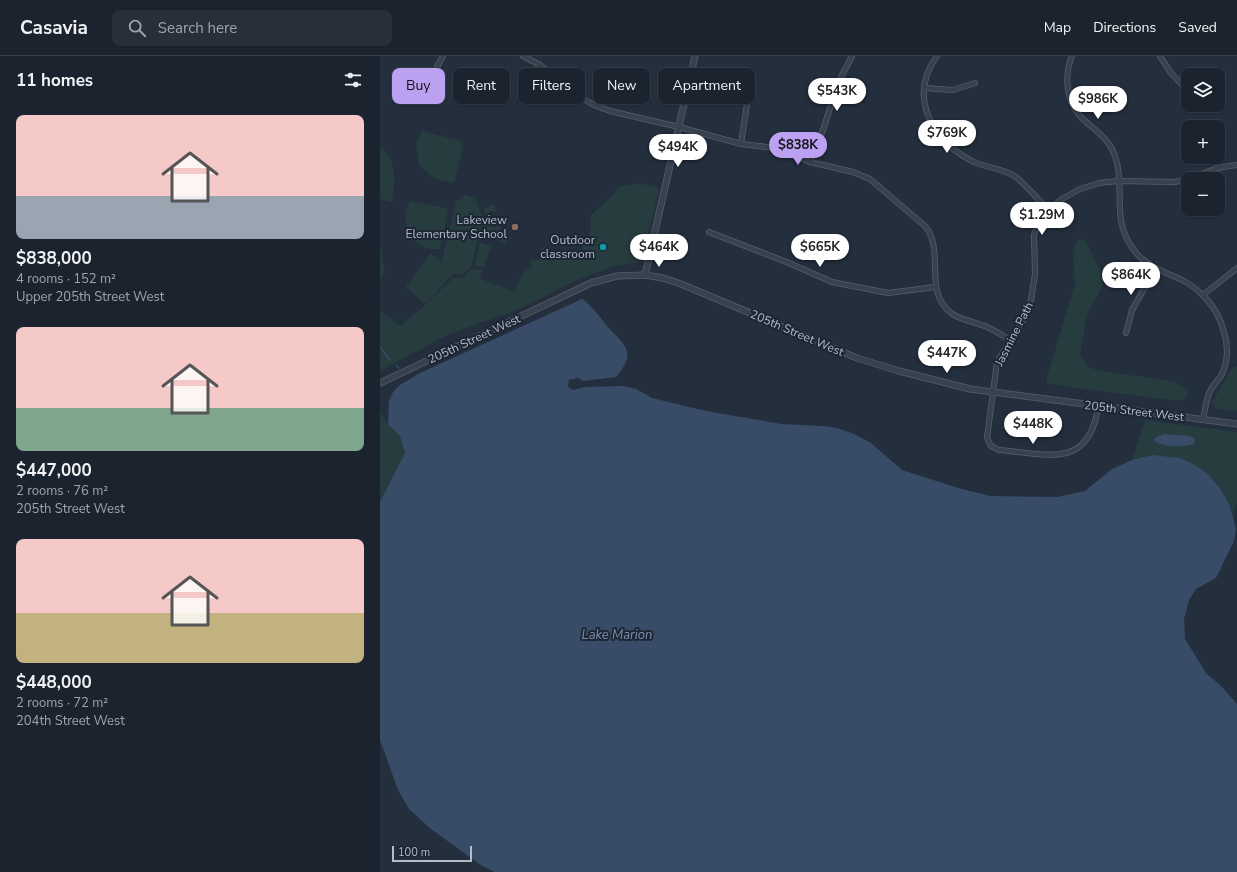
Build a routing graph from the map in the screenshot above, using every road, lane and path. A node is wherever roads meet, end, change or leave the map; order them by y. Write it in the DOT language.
graph roads {
  1 [pos="443,56"];
  2 [pos="523,56"];
  3 [pos="695,56"];
  4 [pos="852,56"];
  5 [pos="937,56"];
  6 [pos="1072,56"];
  7 [pos="1160,56"];
  8 [pos="540,64"];
  9 [pos="438,67"];
  10 [pos="538,68"];
  11 [pos="975,83"];
  12 [pos="1181,84"];
  13 [pos="925,88"];
  14 [pos="747,104"];
  15 [pos="679,127"];
  16 [pos="741,144"];
  17 [pos="810,162"];
  18 [pos="1237,165"];
  19 [pos="1206,172"];
  20 [pos="1181,180"];
  21 [pos="1118,181"];
  22 [pos="1048,210"];
  23 [pos="709,232"];
  24 [pos="1156,268"];
  25 [pos="1237,268"];
  26 [pos="645,275"];
  27 [pos="935,287"];
  28 [pos="1203,295"];
  29 [pos="1126,333"];
  30 [pos="1010,340"];
  31 [pos="380,383"];
  32 [pos="992,393"];
  33 [pos="1098,407"];
  34 [pos="1203,420"];
  35 [pos="1237,424"];
  1 -- 9 [label="street"];
  2 -- 8 [label="street"];
  3 -- 15 [label="street"];
  4 -- 17 [label="street"];
  5 -- 13 [label="street"];
  6 -- 21 [label="street"];
  7 -- 12 [label="street"];
  8 -- 10 [label="street"];
  8 -- 15 [label="street"];
  11 -- 13 [label="street"];
  13 -- 22 [label="street"];
  14 -- 16 [label="street"];
  15 -- 16 [label="street"];
  15 -- 26 [label="street"];
  16 -- 17 [label="street"];
  17 -- 27 [label="street"];
  18 -- 19 [label="street, Jasmine Path"];
  20 -- 21 [label="street, Jasmine Path"];
  21 -- 22 [label="street, Jasmine Path"];
  21 -- 24 [label="street"];
  22 -- 30 [label="street, Jasmine Path"];
  23 -- 27 [label="street"];
  24 -- 28 [label="street"];
  24 -- 29 [label="street"];
  25 -- 28 [label="street"];
  26 -- 31 [label="street, 205th Street West"];
  26 -- 32 [label="street, 205th Street West"];
  27 -- 30 [label="street"];
  28 -- 34 [label="street"];
  30 -- 32 [label="street, Jasmine Path"];
  32 -- 33 [label="street, 205th Street West"];
  32 -- 33 [label="street, Jasmine Path"];
  33 -- 34 [label="street, 205th Street West"];
  34 -- 35 [label="street, 205th Street West"];
}
